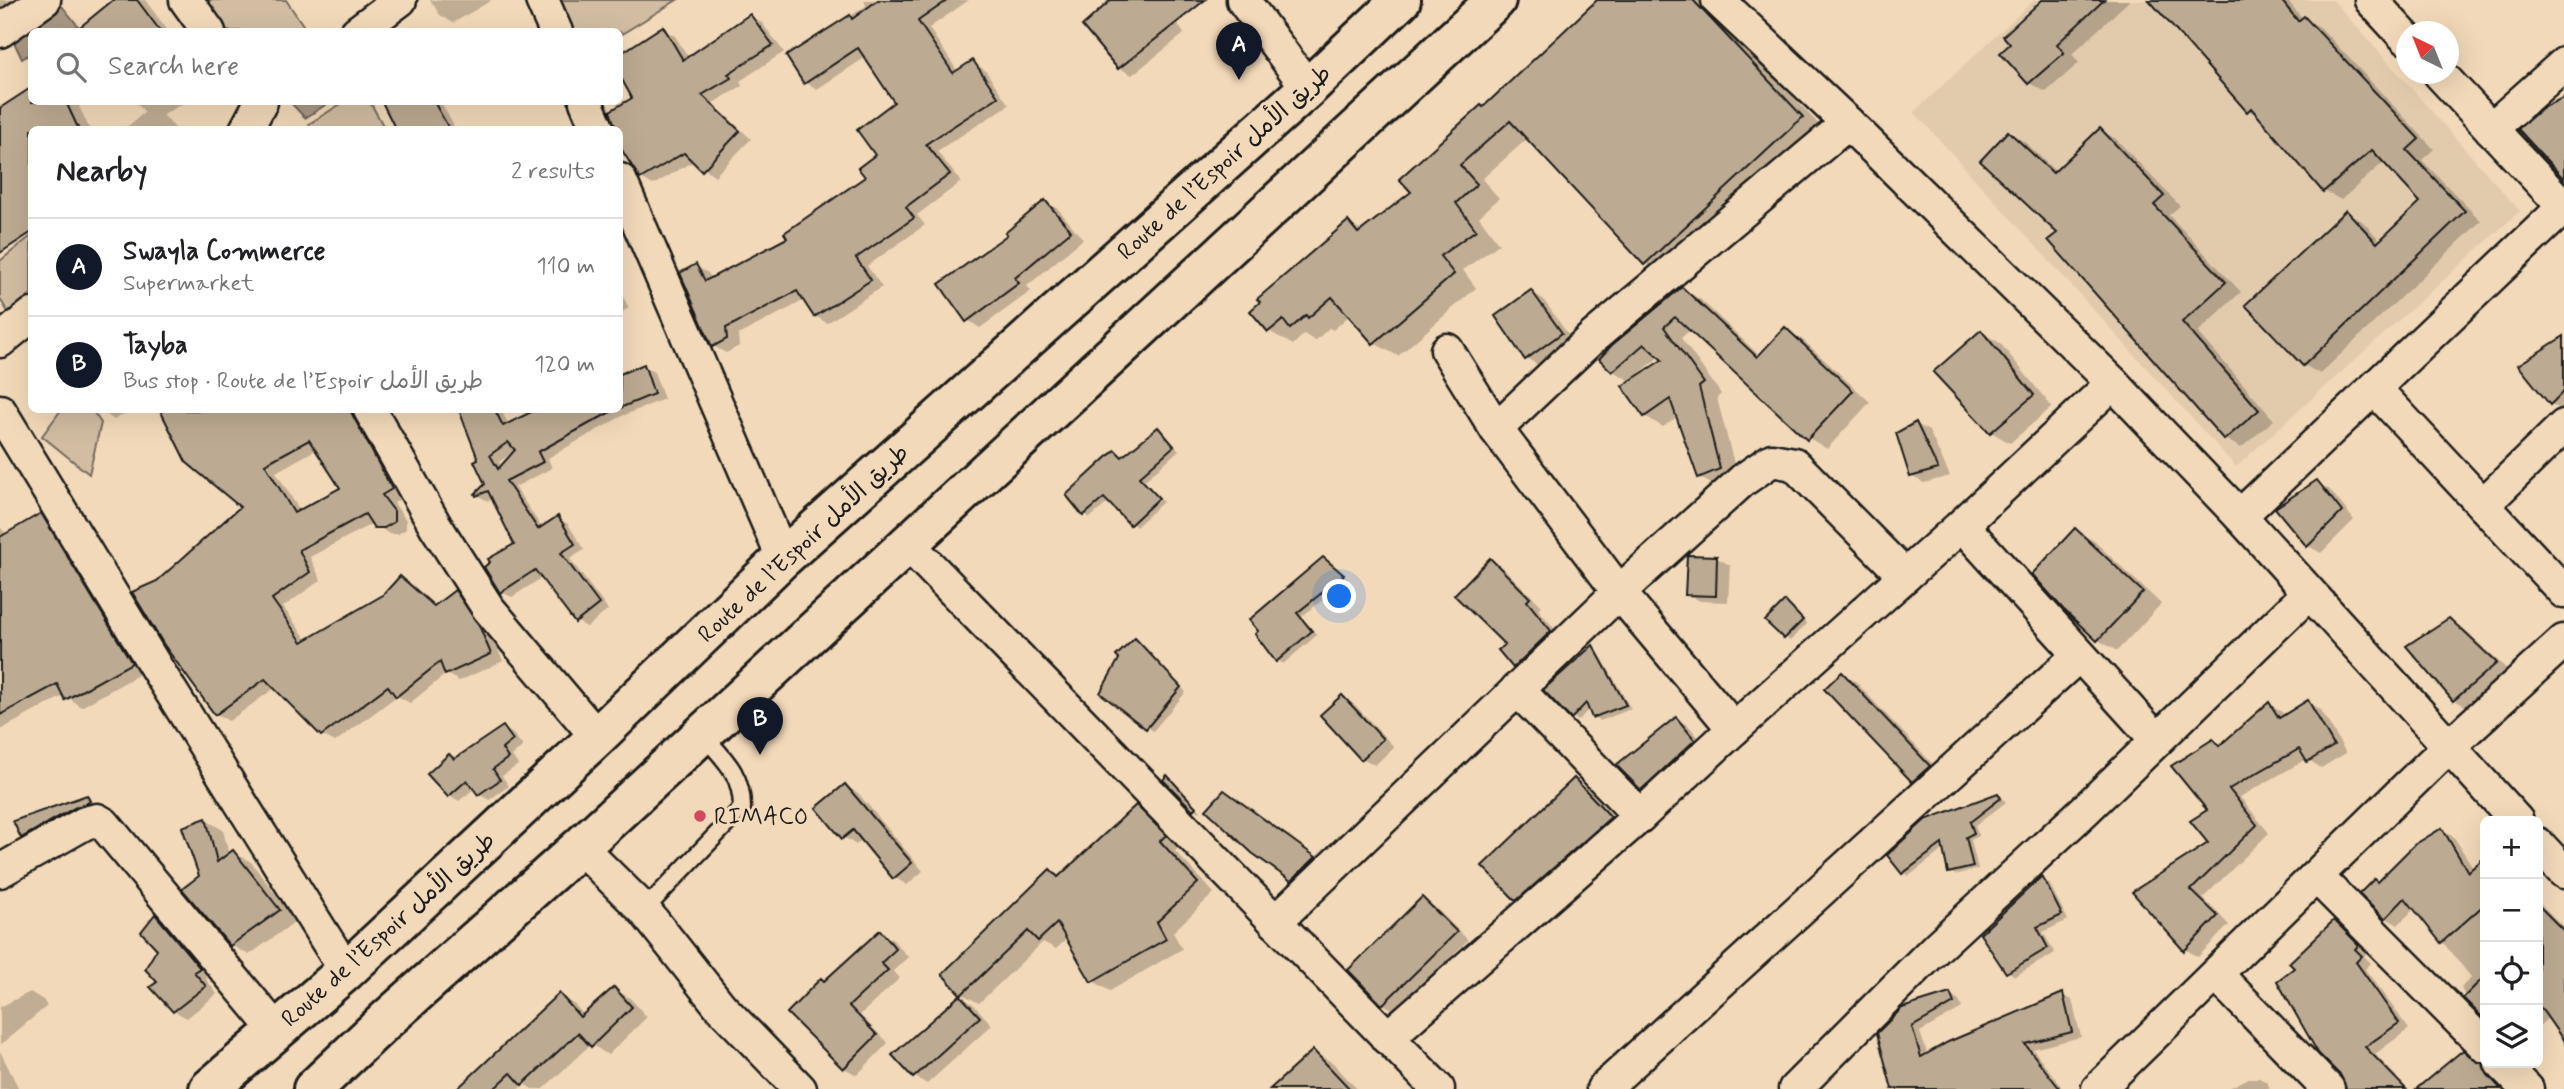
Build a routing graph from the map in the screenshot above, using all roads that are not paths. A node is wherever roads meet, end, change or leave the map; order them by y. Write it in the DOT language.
graph roads {
  1 [pos="44,0"];
  2 [pos="186,0"];
  3 [pos="400,0"];
  4 [pos="542,0"];
  5 [pos="1243,0"];
  6 [pos="1401,0"];
  7 [pos="1496,0"];
  8 [pos="1718,0"];
  9 [pos="2385,4"];
  10 [pos="2396,22"];
  11 [pos="206,28"];
  12 [pos="362,28"];
  13 [pos="554,28"];
  14 [pos="0,30"];
  15 [pos="2564,64"];
  16 [pos="2449,84"];
  17 [pos="1308,88"];
  18 [pos="259,105"];
  19 [pos="587,105"];
  20 [pos="1848,123"];
  21 [pos="248,126"];
  22 [pos="596,126"];
  23 [pos="2491,129"];
  24 [pos="623,187"];
  25 [pos="2564,207"];
  26 [pos="28,318"];
  27 [pos="0,341"];
  28 [pos="1447,350"];
  29 [pos="2113,383"];
  30 [pos="2375,389"];
  31 [pos="0,411"];
  32 [pos="372,413"];
  33 [pos="2564,425"];
  34 [pos="1496,429"];
  35 [pos="2483,505"];
  36 [pos="2240,516"];
  37 [pos="1962,525"];
  38 [pos="908,544"];
  39 [pos="783,558"];
  40 [pos="1905,576"];
  41 [pos="1619,592"];
  42 [pos="2564,592"];
  43 [pos="2309,593"];
  44 [pos="2564,641"];
  45 [pos="2079,654"];
  46 [pos="1517,689"];
  47 [pos="1734,729"];
  48 [pos="702,734"];
  49 [pos="597,737"];
  50 [pos="2157,740"];
  51 [pos="2448,747"];
  52 [pos="2512,816"];
  53 [pos="1640,817"];
  54 [pos="580,847"];
  55 [pos="2543,849"];
  56 [pos="0,871"];
  57 [pos="2564,872"];
  58 [pos="2316,876"];
  59 [pos="644,910"];
  60 [pos="1275,922"];
  61 [pos="346,971"];
  62 [pos="2216,974"];
  63 [pos="277,1031"];
  64 [pos="1387,1038"];
  65 [pos="2480,1041"];
  66 [pos="2506,1068"];
  67 [pos="2112,1084"];
  68 [pos="318,1087"];
  69 [pos="209,1089"];
  70 [pos="800,1089"];
  71 [pos="1438,1089"];
  72 [pos="1603,1089"];
  73 [pos="1795,1089"];
  74 [pos="2328,1089"];
  75 [pos="2527,1089"];
  1 -- 14 [label="street"];
  2 -- 11 [label="street"];
  3 -- 12 [label="street"];
  4 -- 13 [label="street"];
  5 -- 17 [label="street"];
  6 -- 17 [label="highway, Route de l’Espoir طريق الأمل"];
  7 -- 38 [label="highway"];
  8 -- 20 [label="street"];
  9 -- 10 [label="street"];
  15 -- 23 [label="street"];
  16 -- 23 [label="street"];
  17 -- 39 [label="highway, Route de l’Espoir طريق الأمل"];
  18 -- 21 [label="street"];
  19 -- 22 [label="street"];
  20 -- 29 [label="street"];
  20 -- 34 [label="street"];
  23 -- 25 [label="street"];
  24 -- 39 [label="street"];
  25 -- 30 [label="street"];
  26 -- 27 [label="street"];
  28 -- 34 [label="street"];
  29 -- 36 [label="street"];
  29 -- 37 [label="street"];
  30 -- 35 [label="street"];
  30 -- 36 [label="street"];
  31 -- 61 [label="street"];
  32 -- 49 [label="street"];
  33 -- 35 [label="street"];
  34 -- 41 [label="street"];
  35 -- 42 [label="street"];
  36 -- 43 [label="street"];
  37 -- 40 [label="street"];
  37 -- 45 [label="street"];
  38 -- 48 [label="highway"];
  38 -- 60 [label="street"];
  39 -- 49 [label="highway, Route de l’Espoir طريق الأمل"];
  40 -- 41 [label="street"];
  40 -- 47 [label="street"];
  41 -- 46 [label="street"];
  41 -- 47 [label="street"];
  43 -- 50 [label="street"];
  43 -- 51 [label="street"];
  44 -- 51 [label="street"];
  45 -- 50 [label="street"];
  45 -- 72 [label="street"];
  46 -- 53 [label="street"];
  46 -- 60 [label="street"];
  47 -- 53 [label="street"];
  48 -- 54 [label="highway"];
  48 -- 59 [label="lane"];
  49 -- 61 [label="highway, Route de l’Espoir طريق الأمل"];
  50 -- 73 [label="street"];
  51 -- 52 [label="street"];
  51 -- 58 [label="street"];
  53 -- 64 [label="street"];
  54 -- 59 [label="street"];
  54 -- 68 [label="highway"];
  55 -- 57 [label="street"];
  56 -- 63 [label="street"];
  58 -- 62 [label="street"];
  58 -- 65 [label="street"];
  59 -- 70 [label="street"];
  60 -- 64 [label="street"];
  61 -- 63 [label="highway, Route de l’Espoir طريق الأمل"];
  62 -- 67 [label="street"];
  62 -- 74 [label="street"];
  63 -- 69 [label="highway, Route de l’Espoir طريق الأمل"];
  64 -- 71 [label="street"];
  66 -- 75 [label="street"];
}
